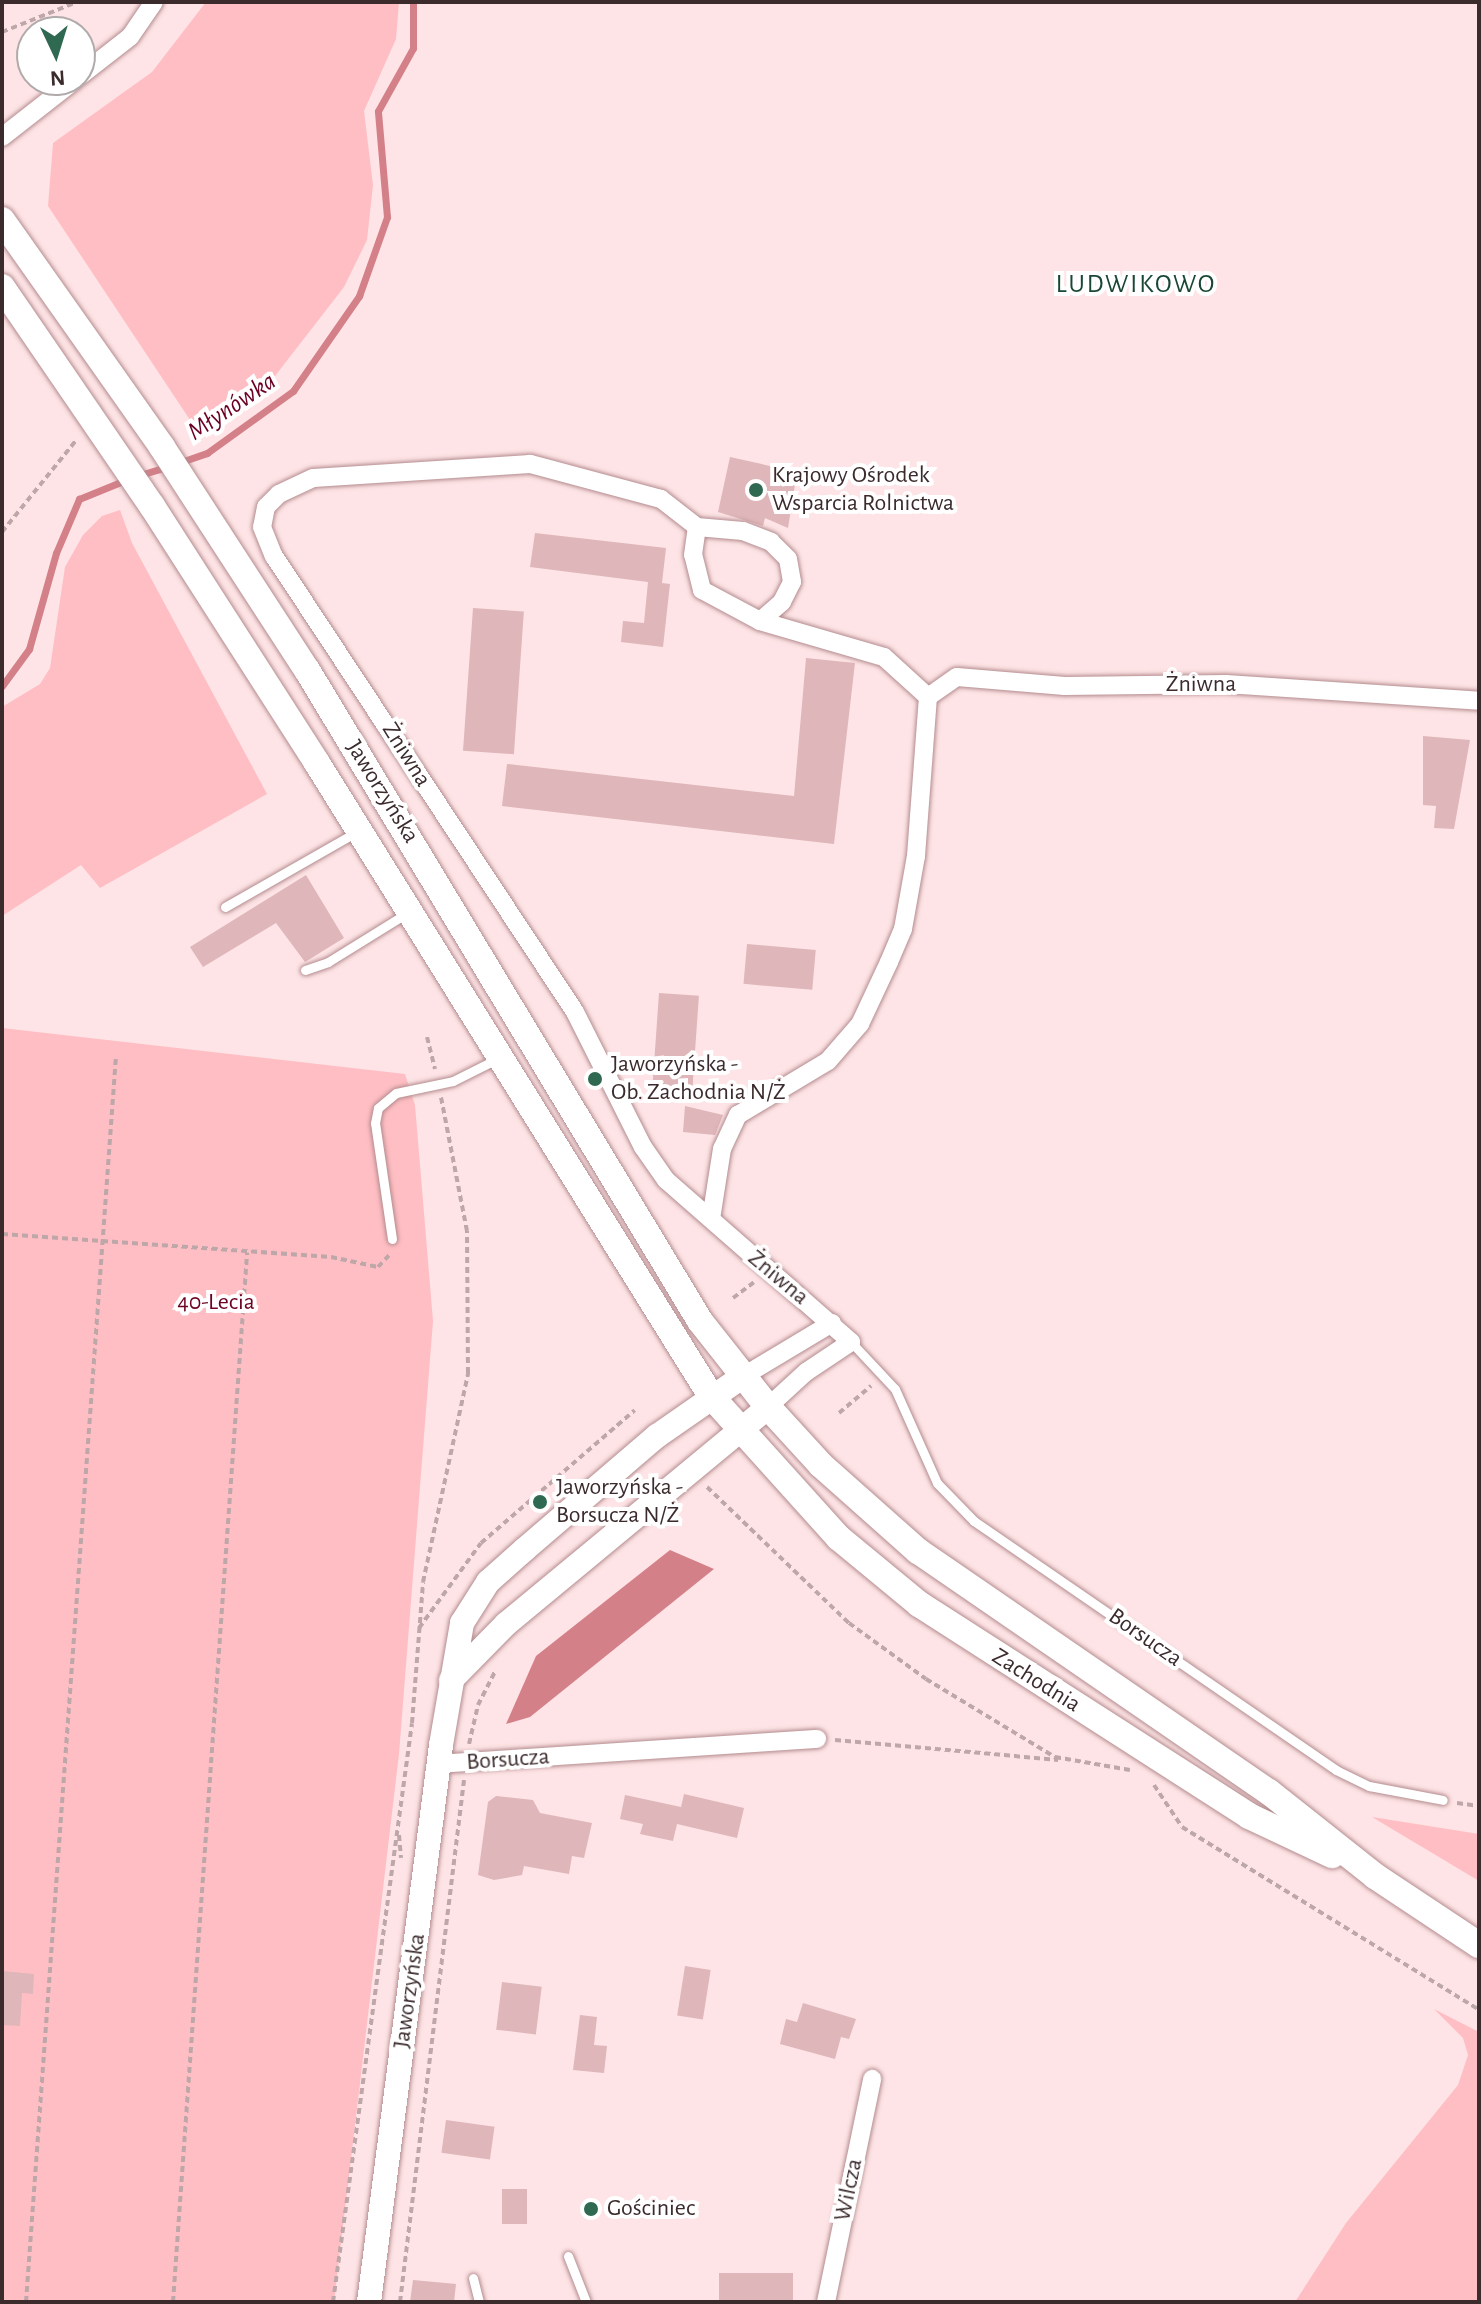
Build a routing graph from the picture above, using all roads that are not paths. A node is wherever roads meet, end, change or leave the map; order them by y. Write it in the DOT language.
graph roads {
  1 [pos="154,2"];
  2 [pos="96,64"];
  3 [pos="55,96"];
  4 [pos="2,137"];
  5 [pos="2,220"];
  6 [pos="2,287"];
  7 [pos="697,527"];
  8 [pos="760,621"];
  9 [pos="928,697"];
  10 [pos="1479,701"];
  11 [pos="358,831"];
  12 [pos="225,907"];
  13 [pos="407,913"];
  14 [pos="305,970"];
  15 [pos="500,1058"];
  16 [pos="711,1219"];
  17 [pos="392,1239"];
  18 [pos="832,1323"];
  19 [pos="851,1342"];
  20 [pos="742,1377"];
  21 [pos="711,1396"];
  22 [pos="768,1407"];
  23 [pos="740,1429"];
  24 [pos="451,1680"];
  25 [pos="817,1739"];
  26 [pos="438,1764"];
  27 [pos="1443,1800"];
  28 [pos="1375,1876"];
  29 [pos="1479,1945"];
  30 [pos="872,2079"];
  31 [pos="568,2256"];
  32 [pos="473,2278"];
  33 [pos="369,2302"];
  34 [pos="479,2302"];
  35 [pos="586,2302"];
  36 [pos="826,2302"];
  1 -- 2 [label="street"];
  3 -- 4 [label="street"];
  5 -- 20 [label="main road, Jaworzyńska"];
  6 -- 11 [label="main road, Jaworzyńska"];
  7 -- 8 [label="street"];
  7 -- 8 [label="street"];
  7 -- 16 [label="street, Żniwna"];
  8 -- 9 [label="street"];
  9 -- 10 [label="street, Żniwna"];
  9 -- 16 [label="street"];
  11 -- 12 [label="lane"];
  11 -- 13 [label="main road, Jaworzyńska"];
  13 -- 14 [label="lane"];
  13 -- 15 [label="main road, Jaworzyńska"];
  15 -- 17 [label="lane"];
  15 -- 21 [label="main road, Jaworzyńska"];
  16 -- 18 [label="street, Żniwna"];
  18 -- 19 [label="street, Żniwna"];
  18 -- 20 [label="street"];
  19 -- 22 [label="street"];
  19 -- 27 [label="lane, Borsucza"];
  20 -- 21 [label="street, Jaworzyńska"];
  20 -- 22 [label="main road, Jaworzyńska"];
  21 -- 23 [label="main road, Jaworzyńska"];
  21 -- 24 [label="street, Jaworzyńska"];
  22 -- 23 [label="street"];
  22 -- 28 [label="main road, Zachodnia"];
  23 -- 24 [label="street"];
  23 -- 28 [label="main road, Zachodnia"];
  24 -- 26 [label="street, Jaworzyńska"];
  25 -- 26 [label="street, Borsucza"];
  26 -- 33 [label="street, Jaworzyńska"];
  28 -- 29 [label="main road, Zachodnia"];
  30 -- 36 [label="street, Wilcza"];
  31 -- 35 [label="lane"];
  32 -- 34 [label="lane"];
}
